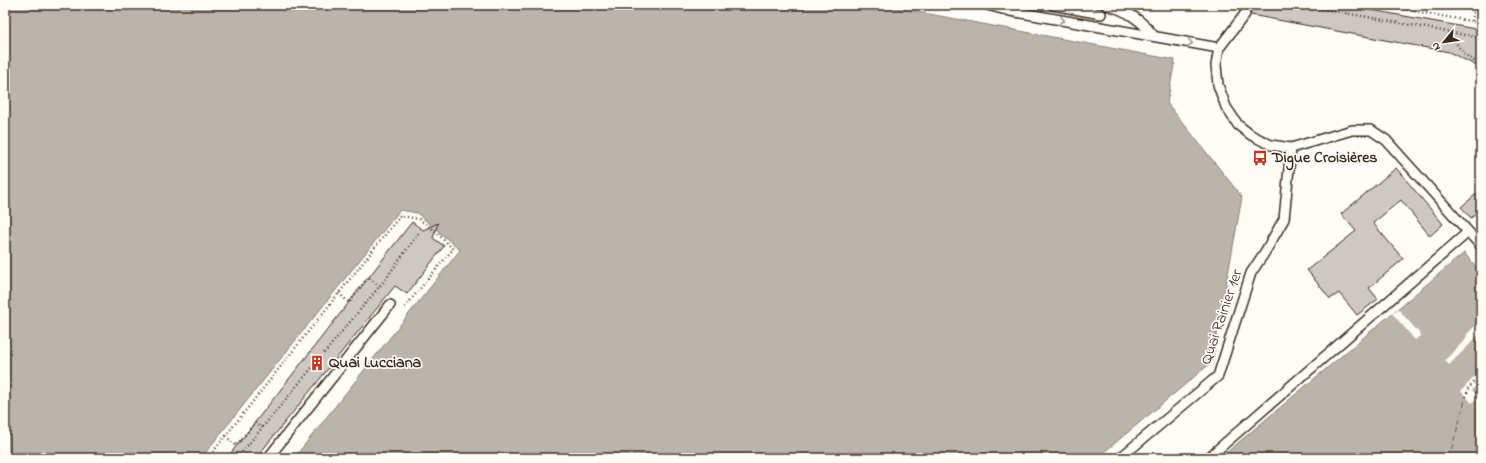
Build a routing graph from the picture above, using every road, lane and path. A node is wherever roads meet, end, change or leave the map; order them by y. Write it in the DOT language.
graph roads {
  1 [pos="987,5"];
  2 [pos="1053,5"];
  3 [pos="1106,5"];
  4 [pos="1302,5"];
  5 [pos="1379,5"];
  6 [pos="1469,5"];
  7 [pos="1476,6"];
  8 [pos="1481,7"];
  9 [pos="1010,8"];
  10 [pos="1101,14"];
  11 [pos="1245,14"];
  12 [pos="1472,21"];
  13 [pos="1481,23"];
  14 [pos="1450,33"];
  15 [pos="1154,36"];
  16 [pos="1481,38"];
  17 [pos="1219,48"];
  18 [pos="1481,66"];
  19 [pos="1291,148"];
  20 [pos="420,231"];
  21 [pos="1468,232"];
  22 [pos="1481,246"];
  23 [pos="379,286"];
  24 [pos="339,293"];
  25 [pos="390,305"];
  26 [pos="1481,375"];
  27 [pos="1466,397"];
  28 [pos="262,428"];
  29 [pos="226,436"];
  30 [pos="208,458"];
  31 [pos="237,458"];
  32 [pos="268,458"];
  33 [pos="1120,458"];
  34 [pos="1208,458"];
  1 -- 9 [label="lane"];
  2 -- 10 [label="lane"];
  3 -- 15 [label="lane"];
  4 -- 14 [label="path"];
  5 -- 12 [label="path"];
  6 -- 7 [label="path"];
  7 -- 8 [label="path"];
  7 -- 12 [label="path"];
  9 -- 15 [label="lane, one-way"];
  11 -- 17 [label="lane"];
  12 -- 13 [label="path"];
  14 -- 16 [label="path"];
  14 -- 18 [label="path"];
  15 -- 17 [label="lane, one-way"];
  17 -- 19 [label="lane"];
  19 -- 21 [label="lane"];
  19 -- 33 [label="lane, Quai Rainier 1er"];
  20 -- 23 [label="path"];
  21 -- 22 [label="lane"];
  21 -- 34 [label="lane"];
  23 -- 24 [label="path"];
  23 -- 28 [label="path"];
  24 -- 25 [label="path"];
  24 -- 29 [label="path"];
  25 -- 32 [label="lane"];
  26 -- 27 [label="path"];
  28 -- 29 [label="path"];
  28 -- 31 [label="path"];
  29 -- 30 [label="path"];
}
